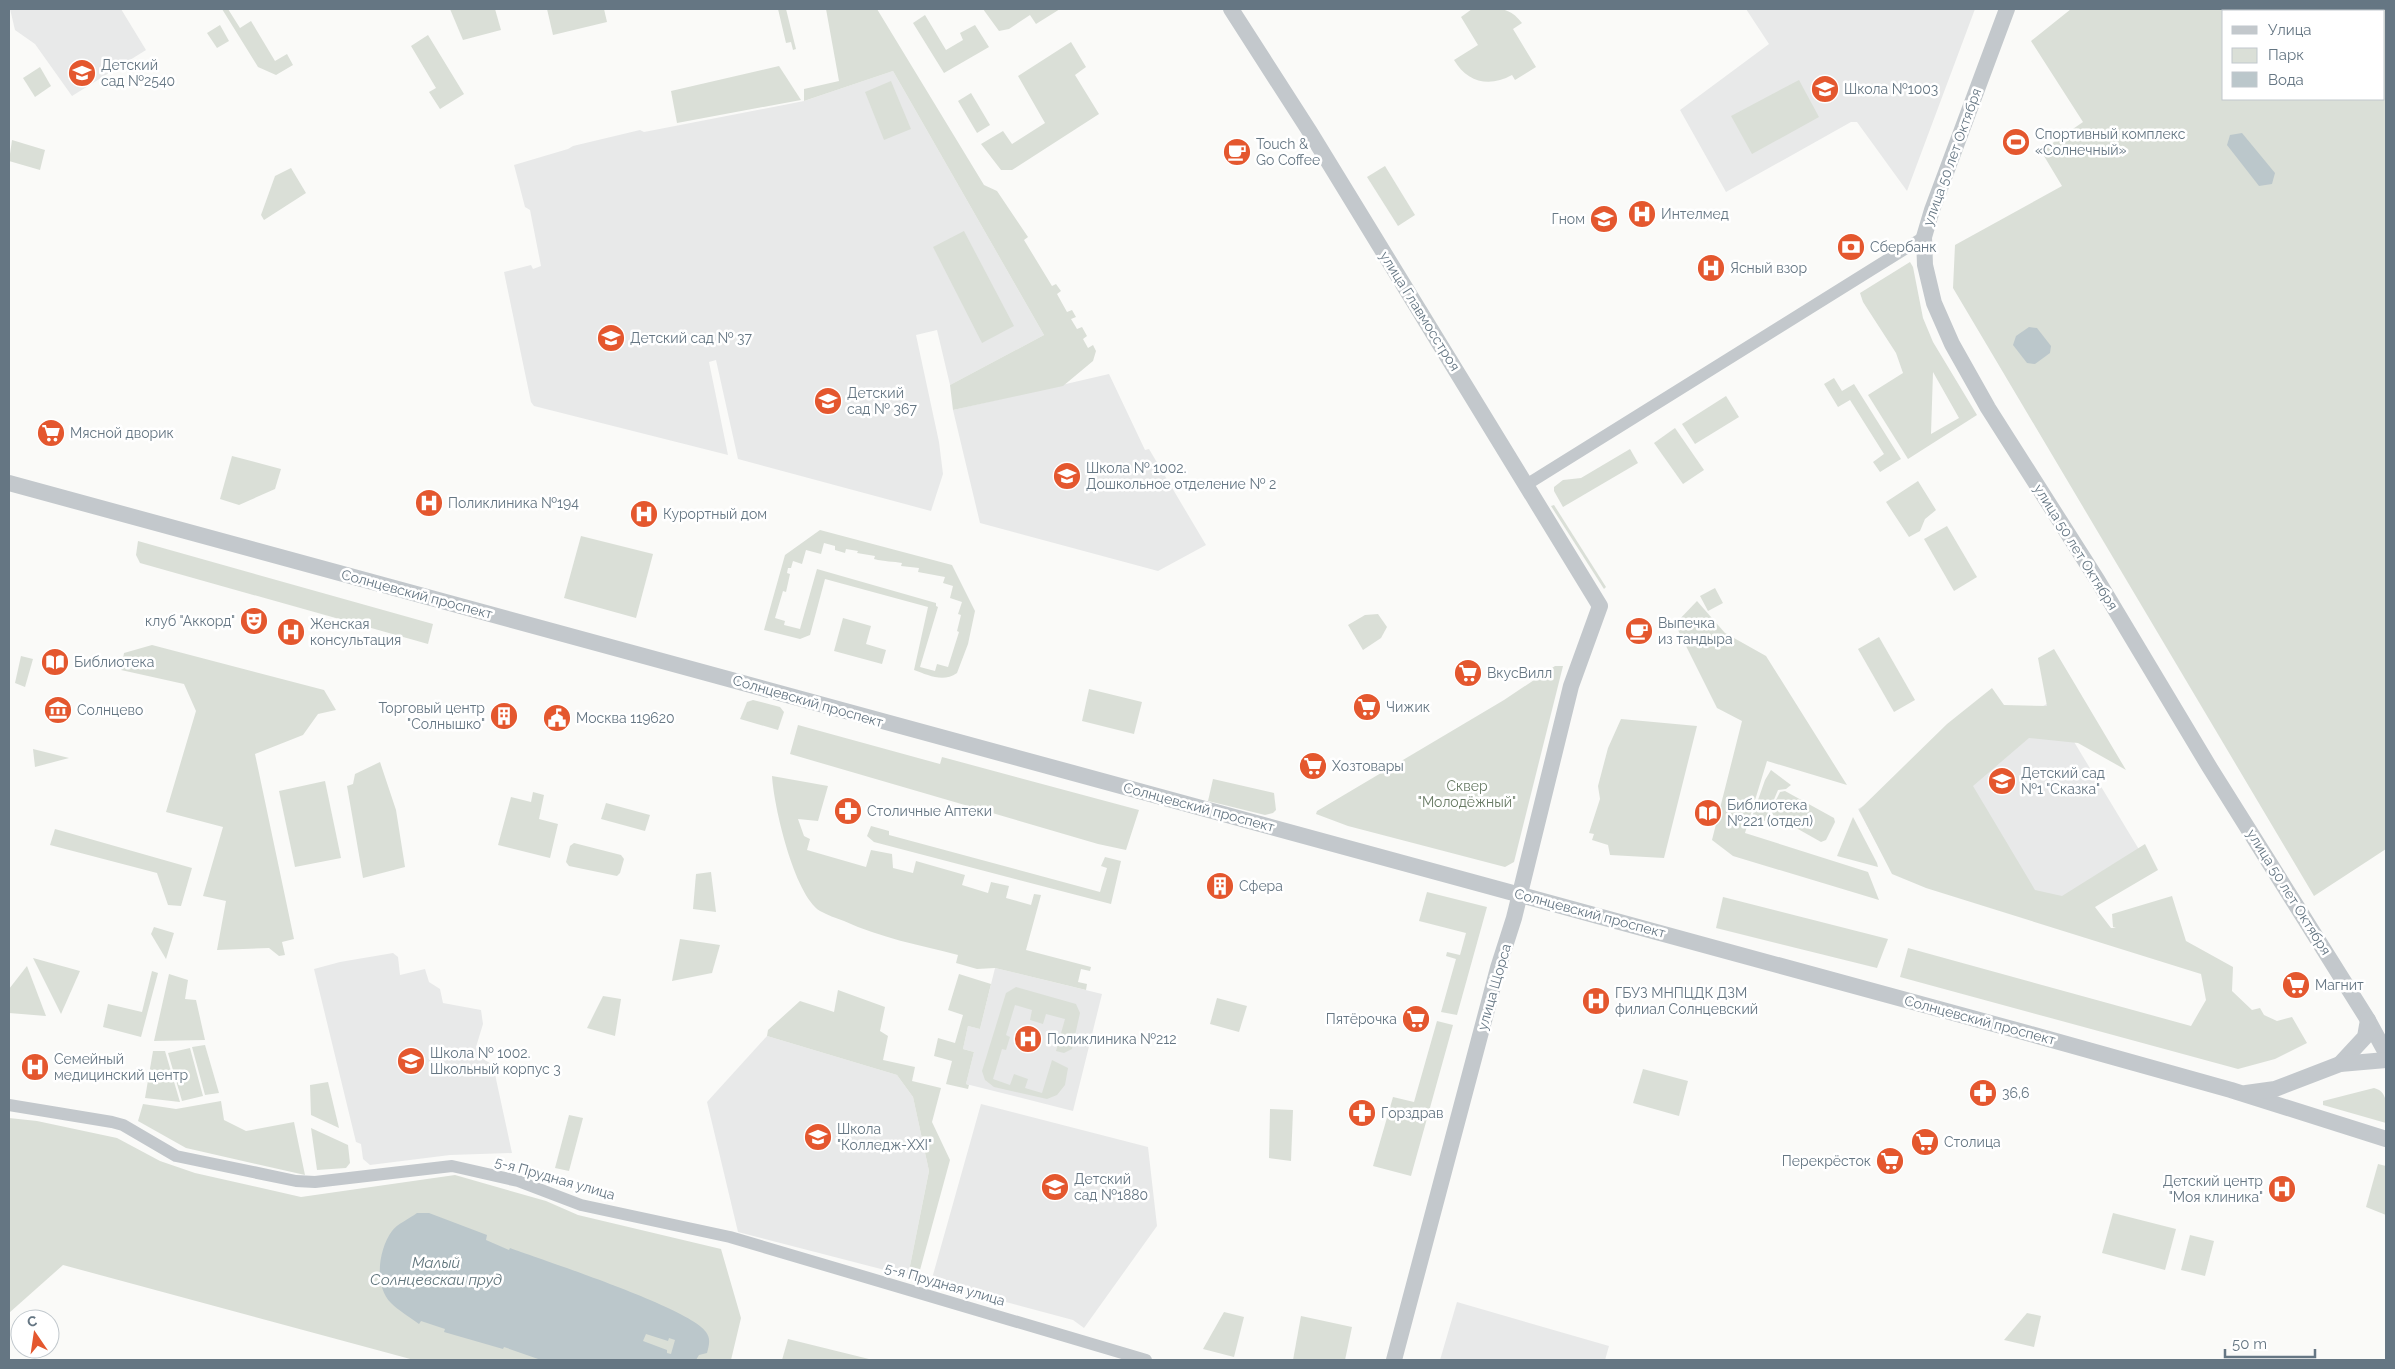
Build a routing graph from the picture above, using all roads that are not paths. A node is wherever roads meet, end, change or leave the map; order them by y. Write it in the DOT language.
graph roads {
  1 [pos="1231,9"];
  2 [pos="2007,9"];
  3 [pos="1924,237"];
  4 [pos="9,483"];
  5 [pos="1526,485"];
  6 [pos="1598,616"];
  7 [pos="1518,893"];
  8 [pos="2368,1020"];
  9 [pos="2386,1053"];
  10 [pos="2386,1060"];
  11 [pos="2340,1064"];
  12 [pos="2231,1090"];
  13 [pos="9,1105"];
  14 [pos="2384,1138"];
  15 [pos="1146,1360"];
  16 [pos="1394,1360"];
  1 -- 5 [label="street, улица Главмосстроя"];
  2 -- 3 [label="street, улица 50 лет Октября"];
  3 -- 5 [label="street"];
  3 -- 8 [label="street, улица 50 лет Октября"];
  4 -- 7 [label="street, Солнцевский проспект"];
  5 -- 6 [label="street, улица Главмосстроя"];
  6 -- 7 [label="street, улица Щорса"];
  7 -- 12 [label="street, Солнцевский проспект"];
  7 -- 16 [label="street, улица Щорса"];
  8 -- 9 [label="street, улица 50 лет Октября"];
  8 -- 11 [label="street"];
  10 -- 11 [label="street"];
  11 -- 12 [label="street"];
  12 -- 14 [label="street, Солнцевский проспект"];
  13 -- 15 [label="street, 5-я Прудная улица"];
}
